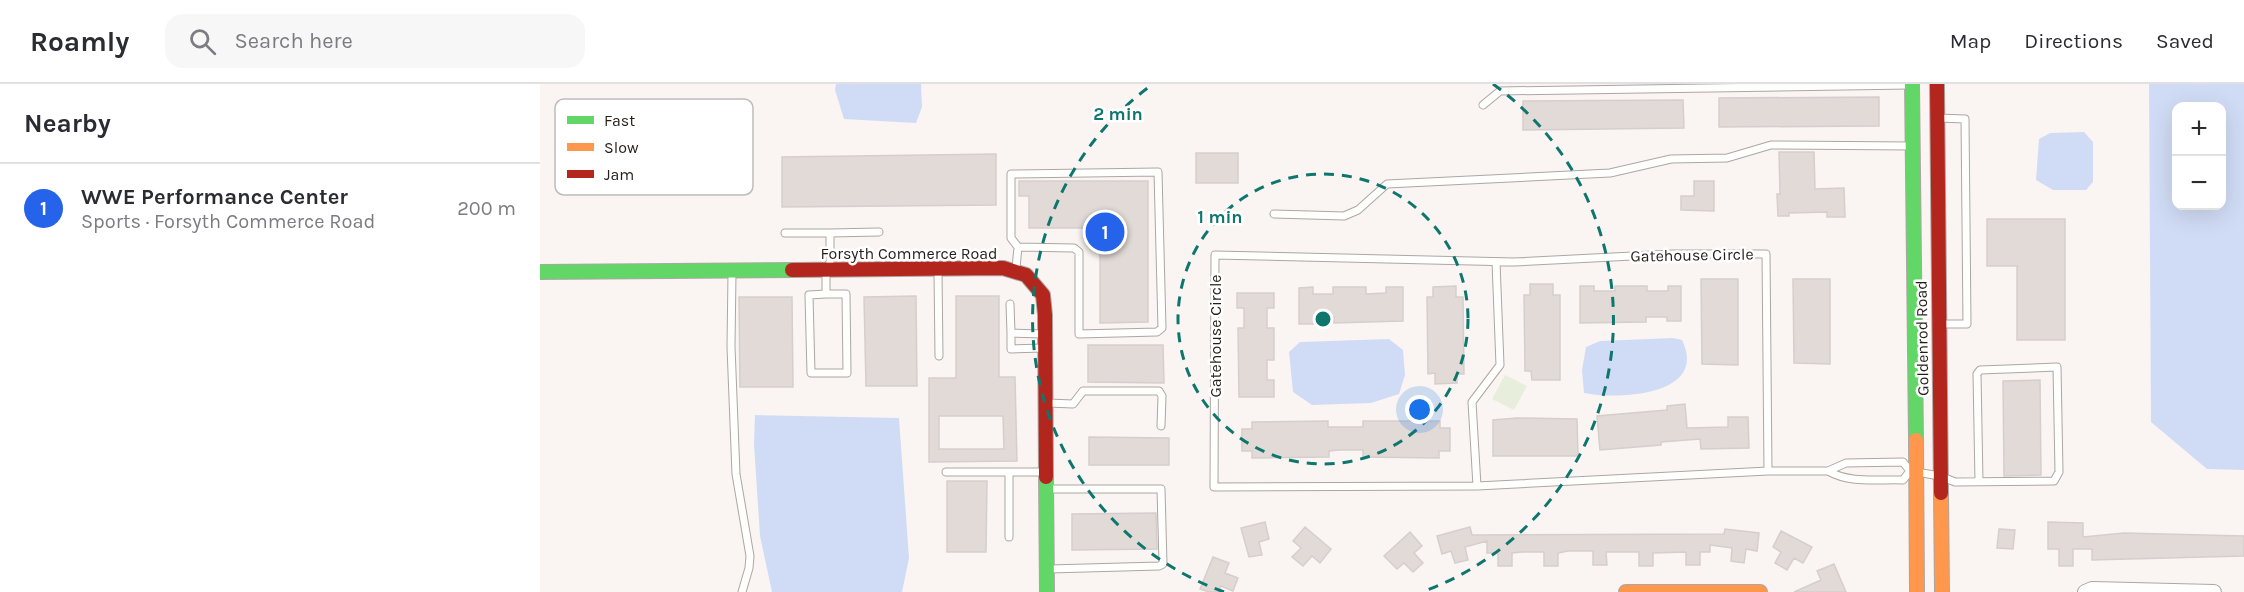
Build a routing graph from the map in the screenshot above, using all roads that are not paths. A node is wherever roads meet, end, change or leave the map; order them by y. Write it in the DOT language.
graph roads {
  1 [pos="1937,84"];
  2 [pos="1912,85"];
  3 [pos="1483,105"];
  4 [pos="1937,118"];
  5 [pos="1913,146"];
  6 [pos="1274,214"];
  7 [pos="879,232"];
  8 [pos="785,233"];
  9 [pos="830,233"];
  10 [pos="1018,247"];
  11 [pos="1496,262"];
  12 [pos="938,268"];
  13 [pos="828,269"];
  14 [pos="732,270"];
  15 [pos="1016,271"];
  16 [pos="540,272"];
  17 [pos="826,294"];
  18 [pos="1010,304"];
  19 [pos="1938,324"];
  20 [pos="1011,333"];
  21 [pos="1045,341"];
  22 [pos="939,356"];
  23 [pos="1046,403"];
  24 [pos="1161,426"];
  25 [pos="1768,471"];
  26 [pos="1828,471"];
  27 [pos="1913,471"];
  28 [pos="946,472"];
  29 [pos="1009,472"];
  30 [pos="1046,472"];
  31 [pos="1940,476"];
  32 [pos="1979,482"];
  33 [pos="1477,486"];
  34 [pos="1046,489"];
  35 [pos="1009,537"];
  36 [pos="1047,569"];
  37 [pos="742,592"];
  38 [pos="1047,592"];
  39 [pos="1626,592"];
  40 [pos="1760,592"];
  41 [pos="1917,592"];
  42 [pos="1942,592"];
  43 [pos="2085,592"];
  44 [pos="2214,592"];
  1 -- 4 [label="main road, Goldenrod Road"];
  2 -- 3 [label="lane"];
  2 -- 5 [label="main road, Goldenrod Road"];
  4 -- 19 [label="main road, Goldenrod Road"];
  4 -- 19 [label="lane"];
  5 -- 6 [label="lane"];
  5 -- 27 [label="main road, Goldenrod Road"];
  7 -- 9 [label="lane"];
  8 -- 9 [label="lane"];
  9 -- 13 [label="lane"];
  10 -- 10 [label="lane"];
  10 -- 15 [label="lane"];
  11 -- 25 [label="lane, Gatehouse Circle"];
  11 -- 33 [label="lane"];
  11 -- 33 [label="lane, Gatehouse Circle"];
  12 -- 13 [label="main road, Forsyth Commerce Road"];
  12 -- 15 [label="main road, Forsyth Commerce Road"];
  12 -- 22 [label="lane"];
  13 -- 14 [label="main road, Forsyth Commerce Road"];
  13 -- 17 [label="lane"];
  14 -- 16 [label="main road, Forsyth Commerce Road"];
  14 -- 37 [label="lane"];
  15 -- 21 [label="main road, Forsyth Commerce Road"];
  17 -- 17 [label="lane"];
  18 -- 20 [label="lane"];
  19 -- 31 [label="main road, Goldenrod Road"];
  20 -- 21 [label="lane"];
  20 -- 21 [label="lane"];
  21 -- 23 [label="main road, Forsyth Commerce Road"];
  23 -- 24 [label="lane"];
  23 -- 30 [label="main road, Forsyth Commerce Road"];
  25 -- 26 [label="lane, Gatehouse Circle"];
  25 -- 33 [label="lane, Gatehouse Circle"];
  26 -- 27 [label="lane, Gatehouse Circle"];
  26 -- 27 [label="lane, Gatehouse Circle"];
  27 -- 31 [label="lane"];
  27 -- 41 [label="main road, Goldenrod Road"];
  28 -- 29 [label="lane"];
  29 -- 30 [label="lane"];
  29 -- 35 [label="lane"];
  30 -- 34 [label="main road, Forsyth Commerce Road"];
  31 -- 32 [label="lane"];
  31 -- 42 [label="main road, Goldenrod Road"];
  32 -- 32 [label="lane"];
  34 -- 36 [label="main road, Forsyth Commerce Road"];
  34 -- 36 [label="lane"];
  36 -- 38 [label="main road, Forsyth Commerce Road"];
  39 -- 40 [label="main road"];
  43 -- 44 [label="street"];
}
